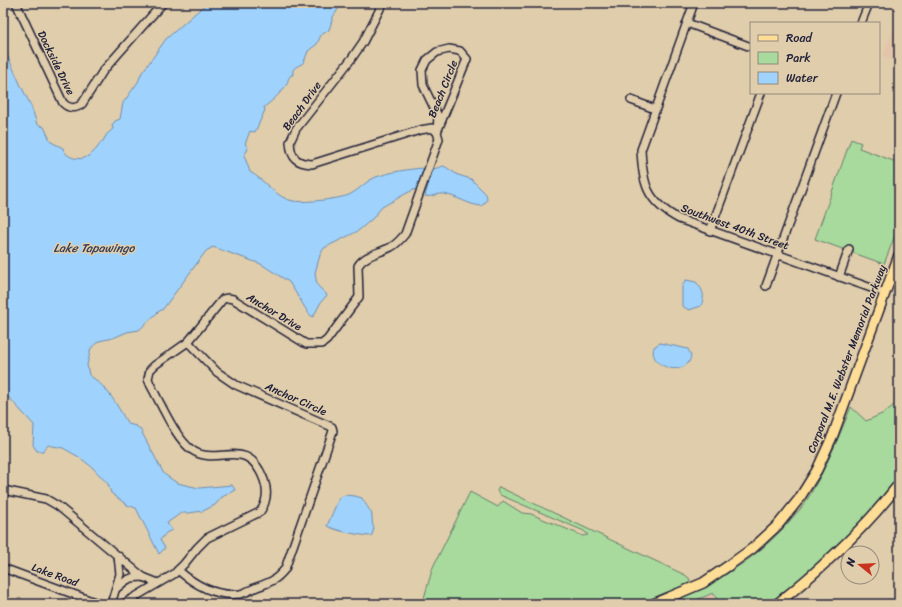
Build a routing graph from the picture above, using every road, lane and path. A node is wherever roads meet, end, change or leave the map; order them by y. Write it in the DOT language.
graph roads {
  1 [pos="16,3"];
  2 [pos="163,3"];
  3 [pos="384,3"];
  4 [pos="694,3"];
  5 [pos="869,3"];
  6 [pos="861,22"];
  7 [pos="686,23"];
  8 [pos="750,47"];
  9 [pos="761,94"];
  10 [pos="836,94"];
  11 [pos="631,100"];
  12 [pos="655,109"];
  13 [pos="437,132"];
  14 [pos="710,231"];
  15 [pos="849,249"];
  16 [pos="777,254"];
  17 [pos="899,255"];
  18 [pos="840,277"];
  19 [pos="766,286"];
  20 [pos="885,293"];
  21 [pos="188,342"];
  22 [pos="899,484"];
  23 [pos="3,490"];
  24 [pos="118,556"];
  25 [pos="3,568"];
  26 [pos="178,570"];
  27 [pos="143,577"];
  28 [pos="158,583"];
  29 [pos="116,588"];
  30 [pos="100,604"];
  31 [pos="111,604"];
  32 [pos="123,604"];
  33 [pos="653,604"];
  34 [pos="778,604"];
  1 -- 2 [label="street, Dockside Drive"];
  3 -- 13 [label="street, Beach Drive"];
  4 -- 7 [label="street, Southwest 40th Street"];
  5 -- 6 [label="street"];
  7 -- 8 [label="street"];
  7 -- 12 [label="street, Southwest 40th Street"];
  9 -- 14 [label="street"];
  10 -- 16 [label="street"];
  11 -- 12 [label="street"];
  12 -- 14 [label="street, Southwest 40th Street"];
  13 -- 13 [label="street, Beach Circle"];
  13 -- 21 [label="street, Anchor Drive"];
  14 -- 16 [label="street, Southwest 40th Street"];
  15 -- 18 [label="street"];
  16 -- 18 [label="street, Southwest 40th Street"];
  16 -- 19 [label="street"];
  17 -- 20 [label="main road, Corporal M.E. Webster Memorial Parkway"];
  18 -- 20 [label="street, Southwest 40th Street"];
  20 -- 33 [label="main road, Corporal M.E. Webster Memorial Parkway"];
  21 -- 26 [label="street, Anchor Drive"];
  21 -- 26 [label="street, Anchor Circle"];
  22 -- 34 [label="main road"];
  23 -- 24 [label="street"];
  24 -- 27 [label="street"];
  24 -- 29 [label="street"];
  25 -- 30 [label="street, Lake Road"];
  26 -- 28 [label="street, Anchor Drive"];
  27 -- 28 [label="street"];
  27 -- 29 [label="street"];
  28 -- 32 [label="street, Anchor Drive"];
  29 -- 31 [label="street"];
}
